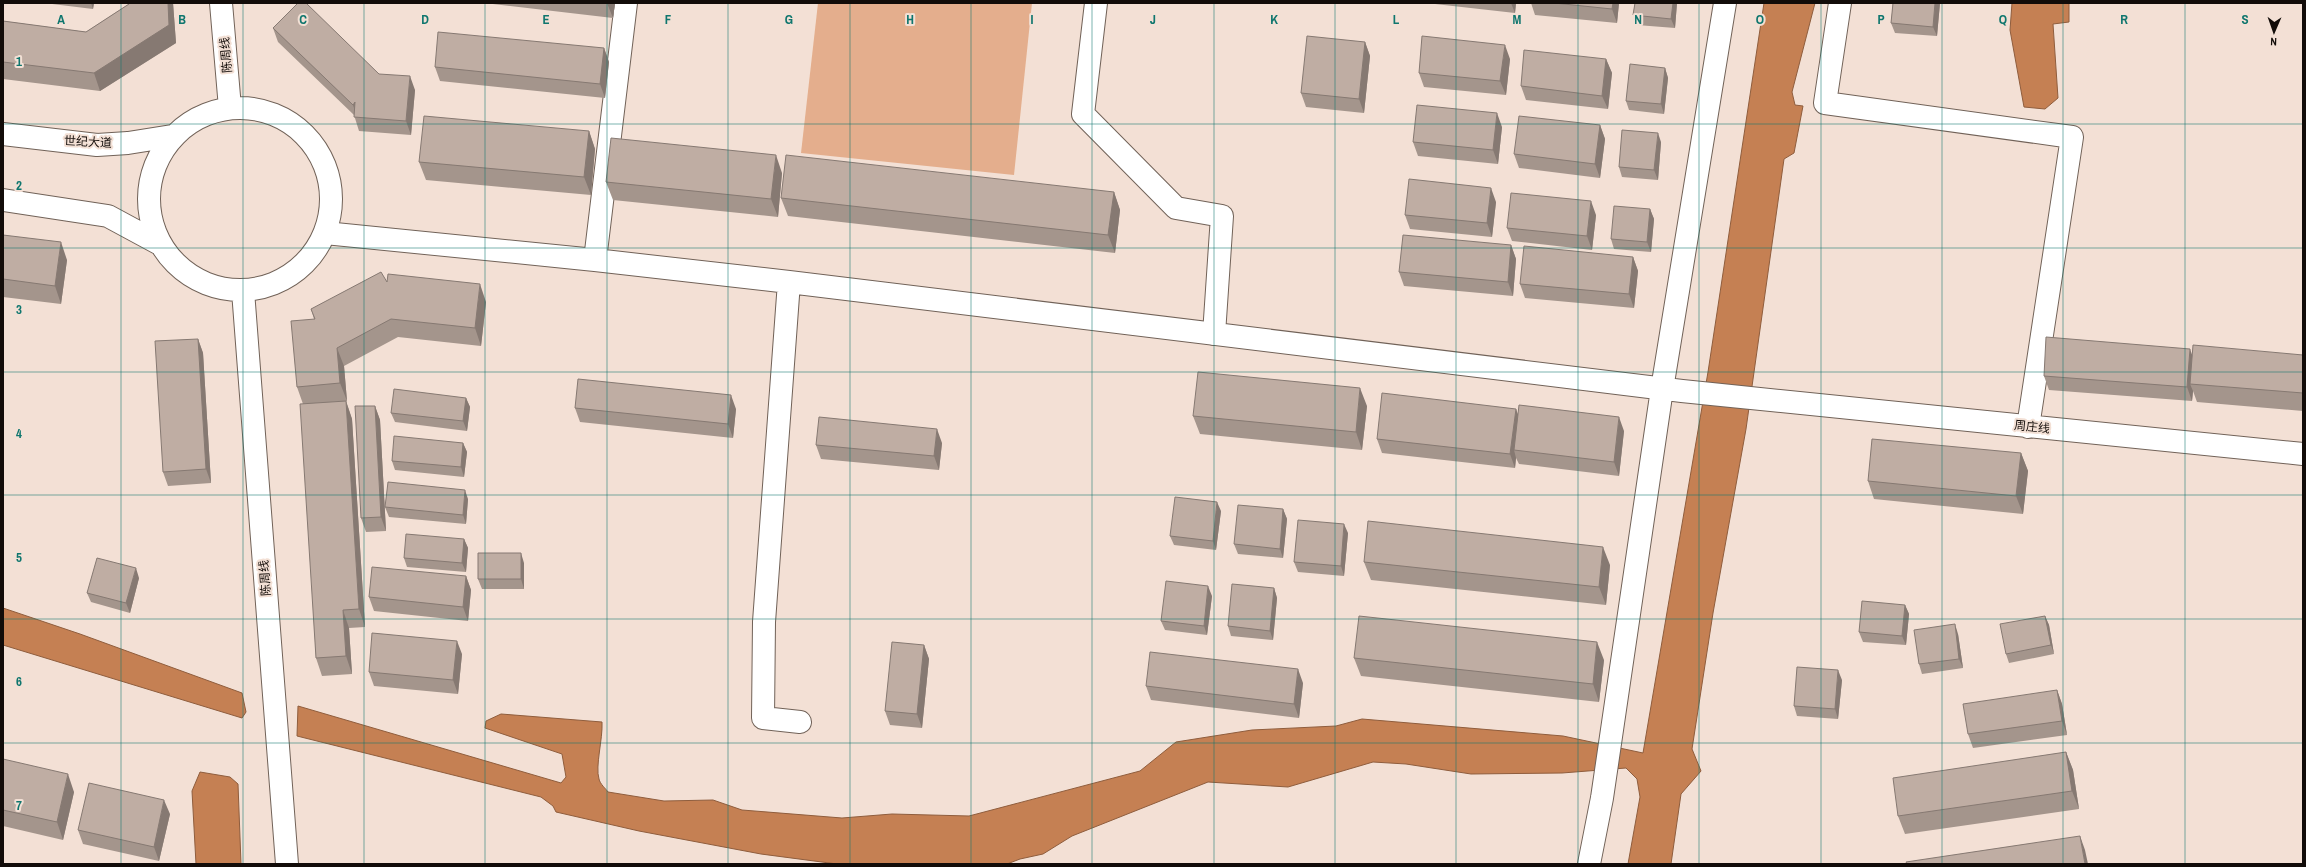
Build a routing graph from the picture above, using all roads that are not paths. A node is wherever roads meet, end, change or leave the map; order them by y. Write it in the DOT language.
graph roads {
  1 [pos="221,3"];
  2 [pos="626,3"];
  3 [pos="1096,3"];
  4 [pos="1725,3"];
  5 [pos="1840,3"];
  6 [pos="230,108"];
  7 [pos="3,134"];
  8 [pos="172,136"];
  9 [pos="3,200"];
  10 [pos="326,234"];
  11 [pos="158,243"];
  12 [pos="595,260"];
  13 [pos="790,282"];
  14 [pos="243,291"];
  15 [pos="1214,334"];
  16 [pos="1672,390"];
  17 [pos="2028,427"];
  18 [pos="2303,454"];
  19 [pos="800,722"];
  20 [pos="287,864"];
  21 [pos="1589,864"];
  1 -- 6 [label="street, 陈周线"];
  2 -- 12 [label="street"];
  3 -- 15 [label="street"];
  4 -- 16 [label="street"];
  5 -- 17 [label="street"];
  6 -- 8 [label="street"];
  6 -- 10 [label="street"];
  7 -- 8 [label="street, 世纪大道"];
  8 -- 11 [label="street"];
  9 -- 11 [label="street"];
  10 -- 12 [label="street, 周庄线"];
  10 -- 14 [label="street"];
  11 -- 14 [label="street"];
  12 -- 13 [label="street, 周庄线"];
  13 -- 15 [label="street, 周庄线"];
  13 -- 19 [label="street"];
  14 -- 20 [label="street, 陈周线"];
  15 -- 16 [label="street, 周庄线"];
  16 -- 17 [label="street, 周庄线"];
  16 -- 21 [label="street"];
  17 -- 18 [label="street, 周庄线"];
}
